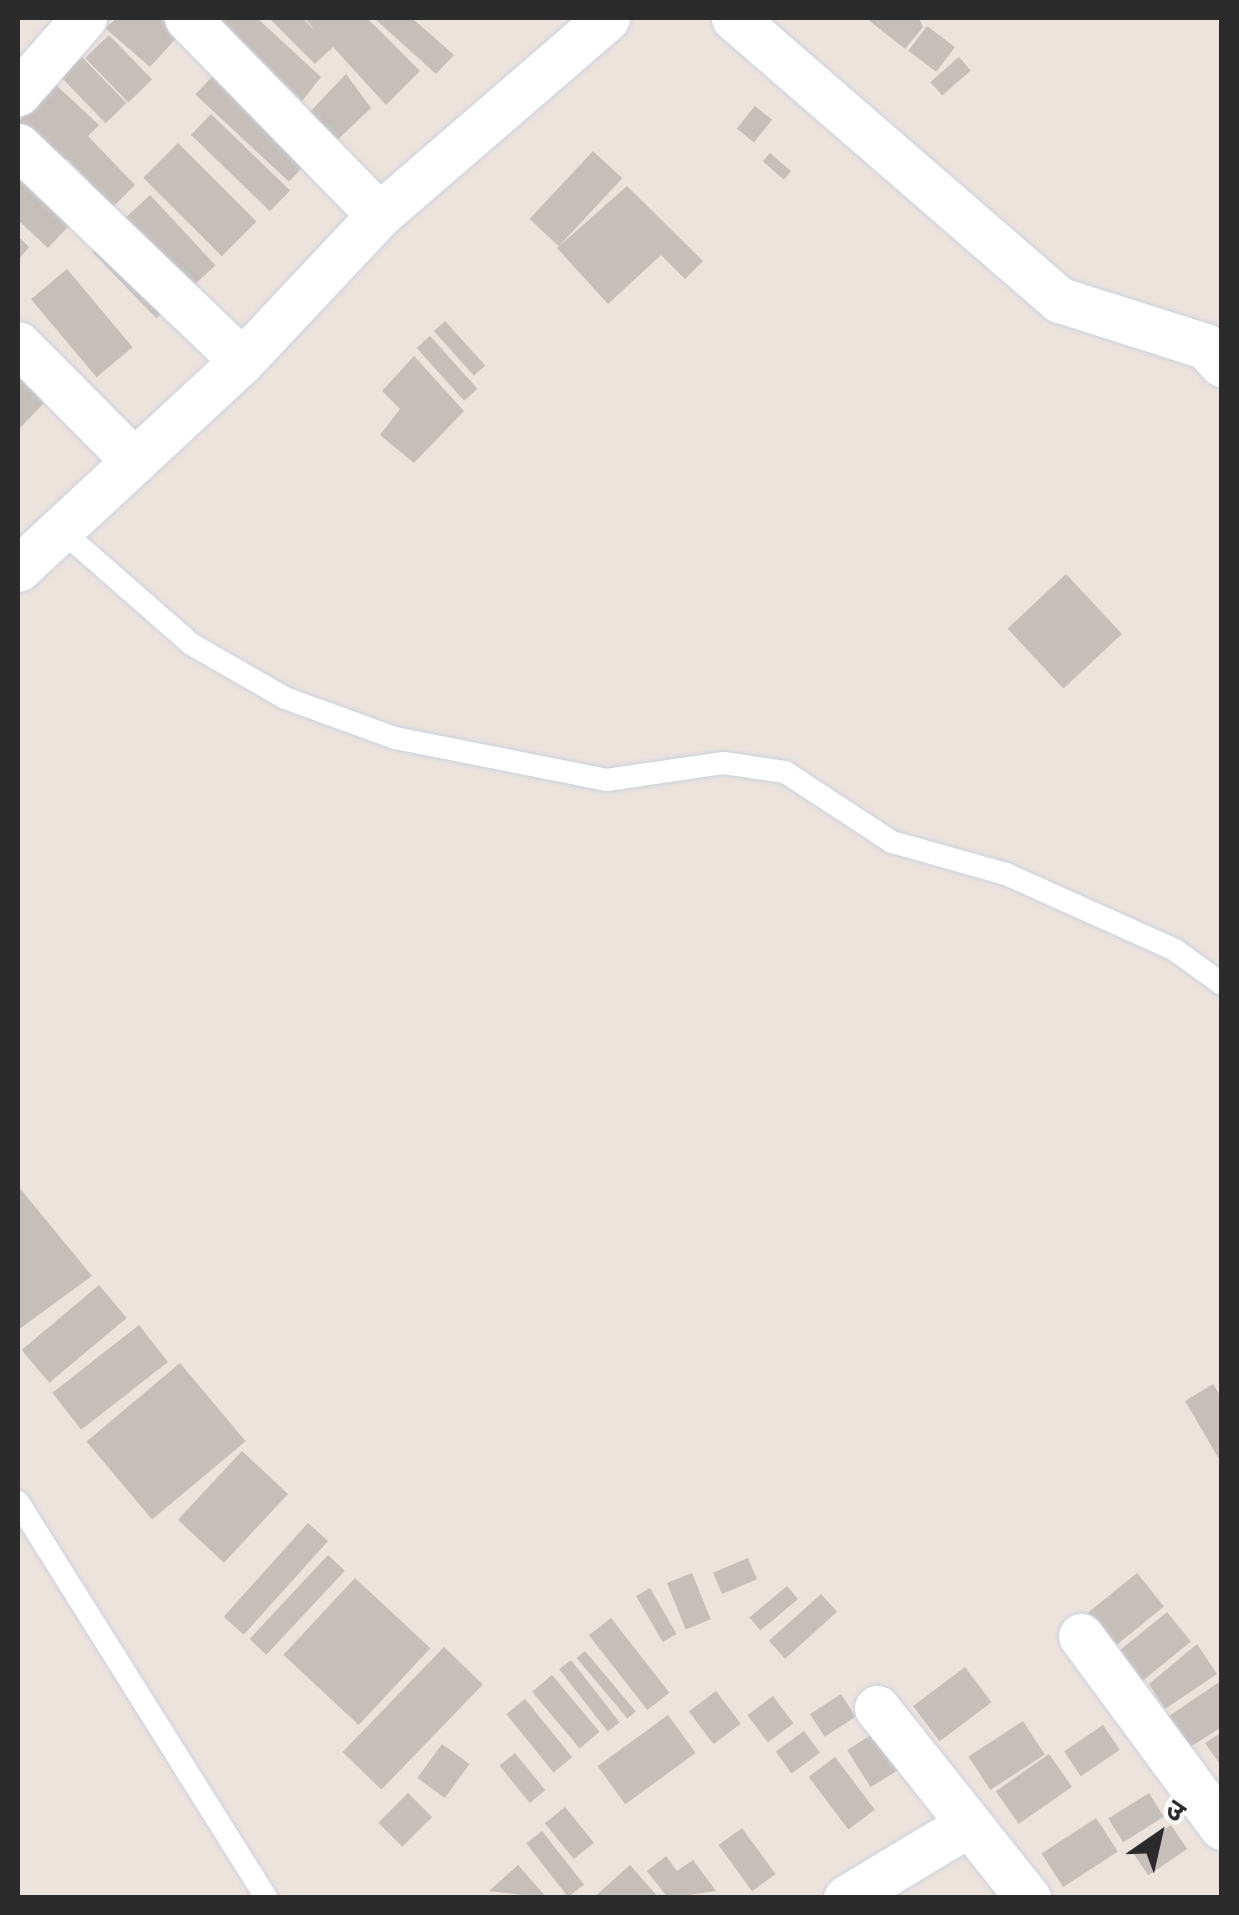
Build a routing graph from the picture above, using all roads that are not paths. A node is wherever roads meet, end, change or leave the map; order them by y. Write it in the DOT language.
graph roads {
  1 [pos="84,18"];
  2 [pos="186,18"];
  3 [pos="607,18"];
  4 [pos="734,18"];
  5 [pos="18,94"];
  6 [pos="18,146"];
  7 [pos="379,214"];
  8 [pos="18,344"];
  9 [pos="242,360"];
  10 [pos="1222,364"];
  11 [pos="134,461"];
  12 [pos="60,530"];
  13 [pos="18,569"];
  14 [pos="1222,984"];
  15 [pos="18,1502"];
  16 [pos="1081,1636"];
  17 [pos="877,1708"];
  18 [pos="967,1826"];
  19 [pos="1222,1827"];
  20 [pos="266,1898"];
  21 [pos="846,1898"];
  22 [pos="1028,1898"];
  1 -- 5 [label="street"];
  2 -- 7 [label="street"];
  3 -- 7 [label="street"];
  4 -- 10 [label="street"];
  6 -- 9 [label="street"];
  7 -- 9 [label="street"];
  8 -- 11 [label="street"];
  9 -- 11 [label="street"];
  11 -- 12 [label="street"];
  12 -- 13 [label="street"];
  12 -- 14 [label="lane"];
  15 -- 20 [label="lane"];
  16 -- 19 [label="street"];
  17 -- 18 [label="street"];
  18 -- 21 [label="street"];
  18 -- 22 [label="street"];
}
